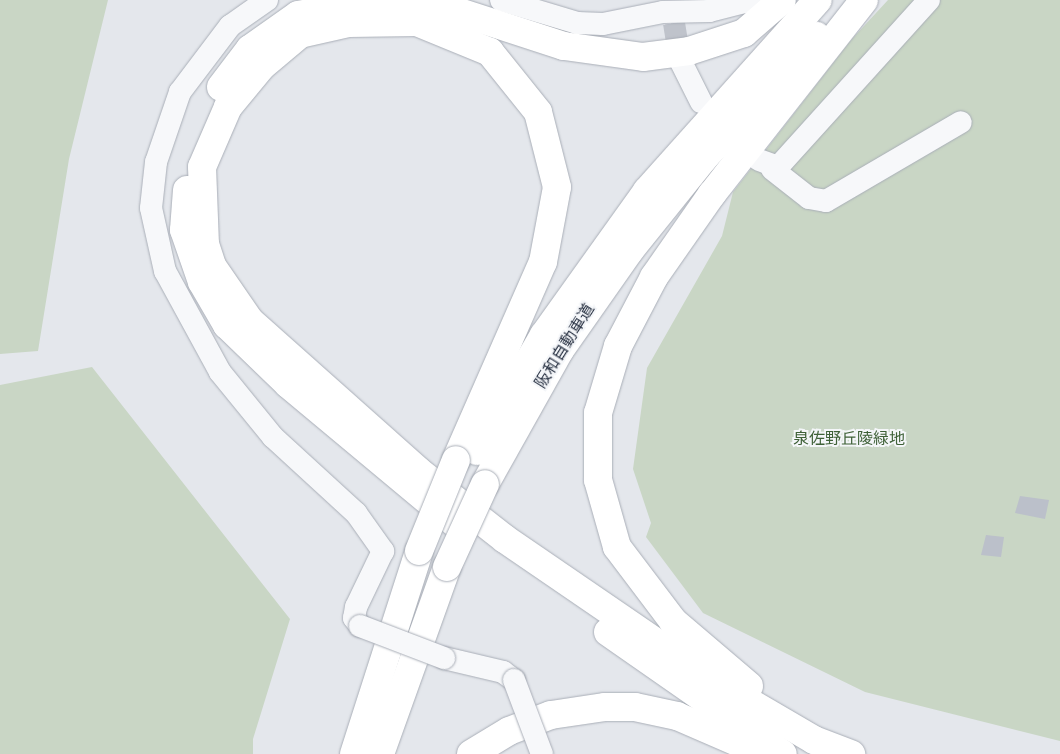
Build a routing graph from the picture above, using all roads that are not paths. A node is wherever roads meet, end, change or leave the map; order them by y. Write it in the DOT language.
graph roads {
  1 [pos="267,0"];
  2 [pos="380,0"];
  3 [pos="387,0"];
  4 [pos="501,0"];
  5 [pos="754,0"];
  6 [pos="782,0"];
  7 [pos="818,0"];
  8 [pos="849,0"];
  9 [pos="864,0"];
  10 [pos="929,0"];
  11 [pos="680,60"];
  12 [pos="702,102"];
  13 [pos="961,122"];
  14 [pos="469,472"];
  15 [pos="431,558"];
  16 [pos="814,740"];
  17 [pos="361,752"];
  18 [pos="471,754"];
  19 [pos="542,754"];
  20 [pos="764,754"];
  21 [pos="783,754"];
  22 [pos="843,754"];
  1 -- 19 [label="street, bridge"];
  2 -- 21 [label="highway"];
  3 -- 6 [label="highway"];
  4 -- 5 [label="street"];
  7 -- 14 [label="highway, 阪和自動車道"];
  8 -- 14 [label="highway, 阪和自動車道"];
  9 -- 16 [label="highway"];
  10 -- 13 [label="street"];
  11 -- 12 [label="street"];
  14 -- 15 [label="highway, 阪和自動車道, bridge"];
  14 -- 15 [label="highway, bridge"];
  14 -- 16 [label="highway"];
  15 -- 17 [label="highway, 阪和自動車道"];
  16 -- 22 [label="highway"];
  18 -- 20 [label="highway"];
}
